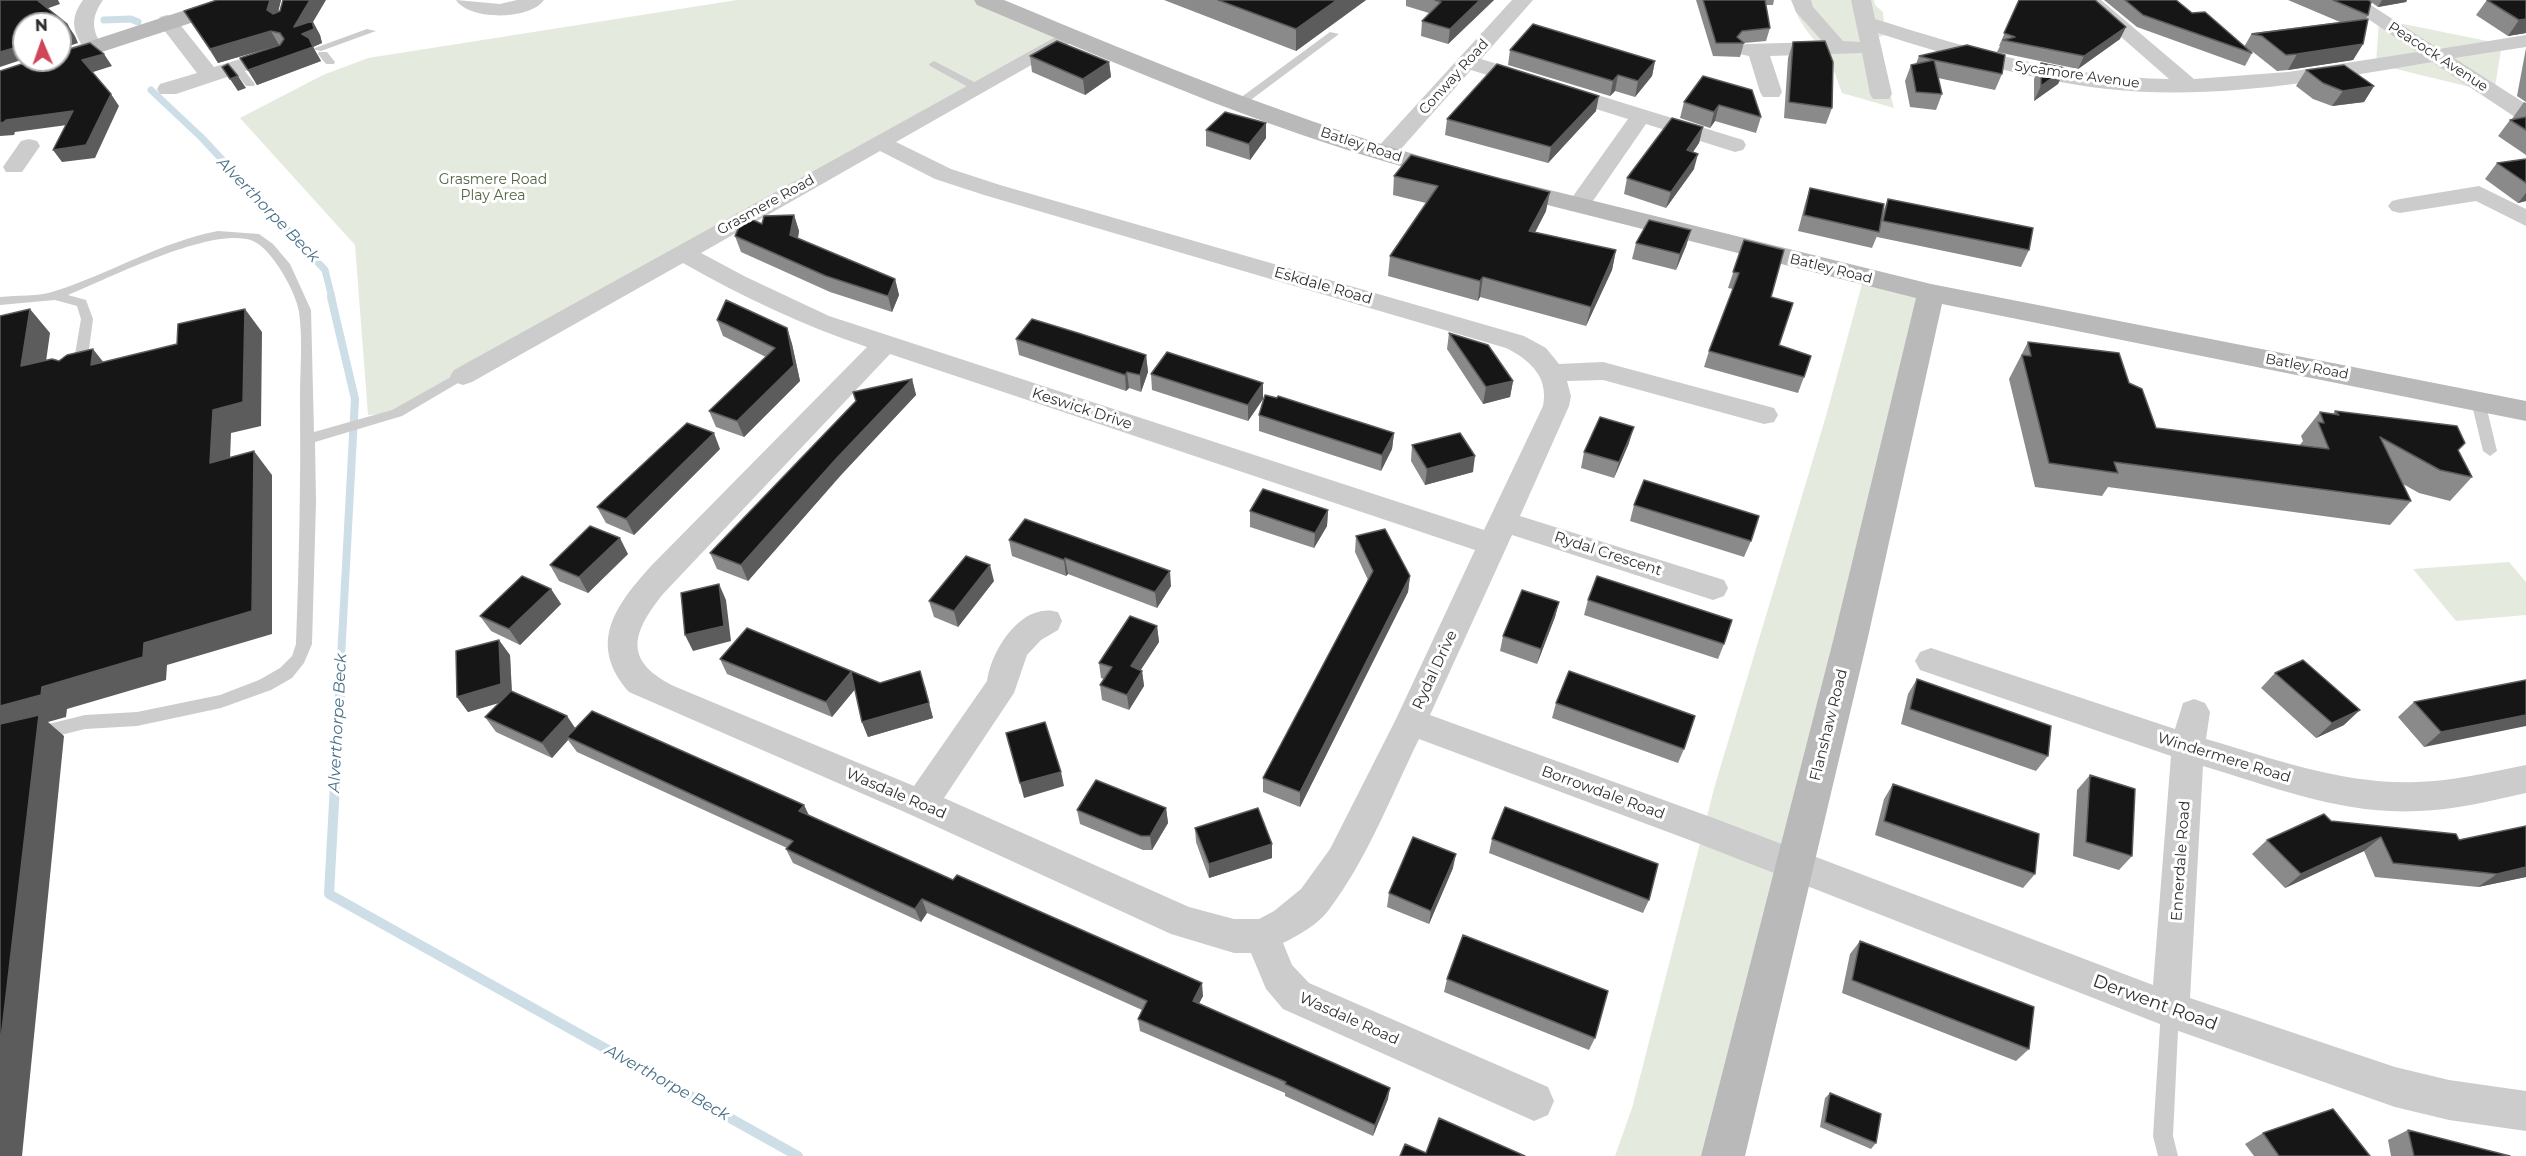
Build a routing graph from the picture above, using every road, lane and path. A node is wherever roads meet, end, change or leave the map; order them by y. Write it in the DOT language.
graph roads {
  1 [pos="93,0"];
  2 [pos="238,0"];
  3 [pos="466,0"];
  4 [pos="534,0"];
  5 [pos="1523,0"];
  6 [pos="1801,0"];
  7 [pos="1861,0"];
  8 [pos="2089,0"];
  9 [pos="2350,0"];
  10 [pos="992,1"];
  11 [pos="167,21"];
  12 [pos="1866,23"];
  13 [pos="371,31"];
  14 [pos="1334,34"];
  15 [pos="1070,35"];
  16 [pos="2526,41"];
  17 [pos="93,47"];
  18 [pos="1866,49"];
  19 [pos="280,53"];
  20 [pos="72,54"];
  21 [pos="2435,54"];
  22 [pos="323,55"];
  23 [pos="1468,62"];
  24 [pos="934,64"];
  25 [pos="236,66"];
  26 [pos="209,75"];
  27 [pos="249,84"];
  28 [pos="974,86"];
  29 [pos="2190,86"];
  30 [pos="168,89"];
  31 [pos="1771,92"];
  32 [pos="1881,94"];
  33 [pos="1240,103"];
  34 [pos="2526,114"];
  35 [pos="1640,117"];
  36 [pos="879,142"];
  37 [pos="1735,145"];
  38 [pos="1384,154"];
  39 [pos="1578,206"];
  40 [pos="2400,206"];
  41 [pos="2526,219"];
  42 [pos="682,252"];
  43 [pos="1931,293"];
  44 [pos="55,296"];
  45 [pos="0,301"];
  46 [pos="884,345"];
  47 [pos="1552,373"];
  48 [pos="463,376"];
  49 [pos="78,379"];
  50 [pos="2478,401"];
  51 [pos="2526,411"];
  52 [pos="1764,415"];
  53 [pos="307,439"];
  54 [pos="2490,451"];
  55 [pos="1498,533"];
  56 [pos="1713,588"];
  57 [pos="1047,621"];
  58 [pos="1931,661"];
  59 [pos="2194,712"];
  60 [pos="1411,722"];
  61 [pos="0,743"];
  62 [pos="2188,748"];
  63 [pos="2526,779"];
  64 [pos="921,804"];
  65 [pos="1794,866"];
  66 [pos="1262,936"];
  67 [pos="2170,1010"];
  68 [pos="1534,1101"];
  69 [pos="2526,1111"];
  70 [pos="1723,1156"];
  71 [pos="2168,1156"];
  1 -- 17 [label="street"];
  2 -- 11 [label="street"];
  3 -- 4 [label="street"];
  5 -- 23 [label="street, Conway Road"];
  6 -- 18 [label="street"];
  7 -- 12 [label="street"];
  8 -- 29 [label="street"];
  9 -- 21 [label="street, Peacock Avenue"];
  10 -- 15 [label="street, Batley Road"];
  11 -- 17 [label="street"];
  11 -- 26 [label="street"];
  12 -- 18 [label="street"];
  12 -- 29 [label="street, Sycamore Avenue"];
  13 -- 22 [label="lane"];
  14 -- 33 [label="lane"];
  15 -- 28 [label="street, Grasmere Road"];
  15 -- 33 [label="street, Batley Road"];
  16 -- 21 [label="street, Sycamore Avenue"];
  17 -- 20 [label="street"];
  18 -- 31 [label="street"];
  18 -- 32 [label="street"];
  19 -- 25 [label="street"];
  21 -- 29 [label="street, Sycamore Avenue"];
  21 -- 34 [label="street, Peacock Avenue"];
  23 -- 35 [label="street"];
  23 -- 38 [label="street, Conway Road"];
  24 -- 28 [label="lane"];
  25 -- 26 [label="street"];
  25 -- 27 [label="lane"];
  26 -- 30 [label="street"];
  28 -- 36 [label="street, Grasmere Road"];
  33 -- 38 [label="street, Batley Road"];
  35 -- 37 [label="street"];
  35 -- 39 [label="street"];
  36 -- 42 [label="street, Grasmere Road"];
  36 -- 47 [label="street, Eskdale Road"];
  38 -- 39 [label="street, Batley Road"];
  39 -- 43 [label="street, Batley Road"];
  40 -- 41 [label="street"];
  42 -- 46 [label="street, Keswick Drive"];
  42 -- 48 [label="street, Grasmere Road"];
  43 -- 50 [label="street, Batley Road"];
  43 -- 65 [label="street, Flanshaw Road"];
  44 -- 45 [label="lane"];
  44 -- 49 [label="lane"];
  44 -- 53 [label="lane"];
  46 -- 55 [label="street, Keswick Drive"];
  46 -- 64 [label="street, Wasdale Road"];
  47 -- 52 [label="street"];
  47 -- 55 [label="street, Rydal Drive"];
  48 -- 53 [label="lane"];
  50 -- 51 [label="street, Batley Road"];
  50 -- 54 [label="lane"];
  53 -- 61 [label="lane"];
  55 -- 56 [label="street, Rydal Crescent"];
  55 -- 60 [label="street, Rydal Drive"];
  57 -- 64 [label="street"];
  58 -- 62 [label="street, Windermere Road"];
  59 -- 62 [label="street, Ennerdale Road"];
  60 -- 65 [label="street, Borrowdale Road"];
  60 -- 66 [label="street, Rydal Drive"];
  62 -- 63 [label="street, Windermere Road"];
  62 -- 67 [label="street, Ennerdale Road"];
  64 -- 66 [label="street, Wasdale Road"];
  65 -- 67 [label="street, Derwent Road"];
  65 -- 70 [label="street, Flanshaw Road"];
  66 -- 68 [label="street, Wasdale Road"];
  67 -- 69 [label="street, Derwent Road"];
  67 -- 71 [label="lane"];
}
